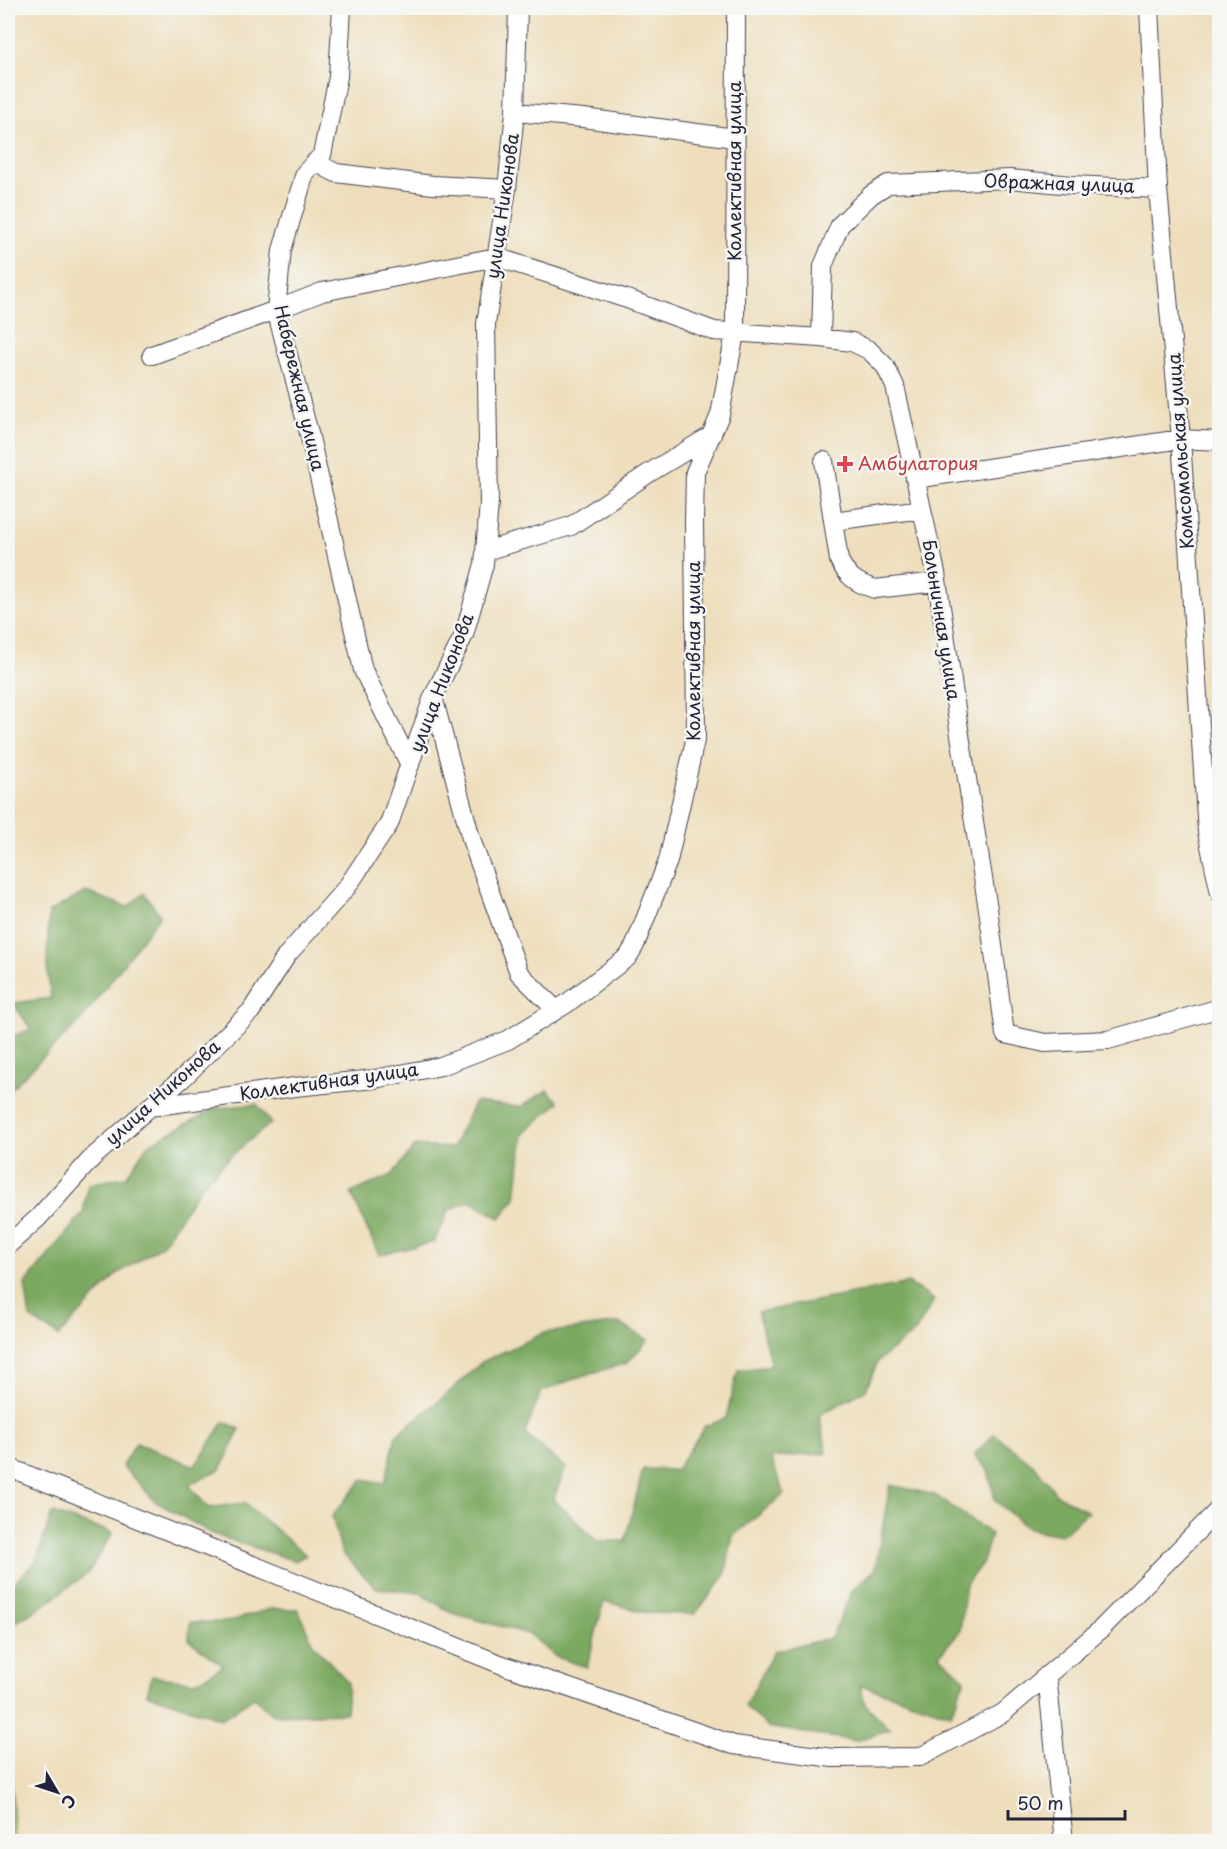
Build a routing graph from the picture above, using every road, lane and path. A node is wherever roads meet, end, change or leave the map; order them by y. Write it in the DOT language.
graph roads {
  1 [pos="342,8"];
  2 [pos="518,8"];
  3 [pos="736,8"];
  4 [pos="1149,8"];
  5 [pos="515,112"];
  6 [pos="735,138"];
  7 [pos="315,162"];
  8 [pos="507,189"];
  9 [pos="1158,189"];
  10 [pos="496,257"];
  11 [pos="276,310"];
  12 [pos="735,333"];
  13 [pos="821,338"];
  14 [pos="152,355"];
  15 [pos="712,435"];
  16 [pos="1181,439"];
  17 [pos="1220,441"];
  18 [pos="824,461"];
  19 [pos="915,479"];
  20 [pos="922,509"];
  21 [pos="833,521"];
  22 [pos="485,551"];
  23 [pos="937,582"];
  24 [pos="433,697"];
  25 [pos="410,765"];
  26 [pos="1220,892"];
  27 [pos="1220,1008"];
  28 [pos="556,1010"];
  29 [pos="149,1107"];
  30 [pos="8,1245"];
  31 [pos="8,1467"];
  32 [pos="1220,1508"];
  33 [pos="1047,1675"];
  34 [pos="1064,1842"];
  1 -- 7 [label="street, Набережная улица"];
  2 -- 5 [label="street, улица Никонова"];
  3 -- 6 [label="street, Коллективная улица"];
  4 -- 9 [label="street, Комсомольская улица"];
  5 -- 6 [label="street"];
  5 -- 8 [label="street, улица Никонова"];
  6 -- 12 [label="street, Коллективная улица"];
  7 -- 8 [label="street"];
  7 -- 11 [label="street, Набережная улица"];
  8 -- 10 [label="street, улица Никонова"];
  9 -- 13 [label="street, Овражная улица"];
  9 -- 16 [label="street, Комсомольская улица"];
  10 -- 11 [label="street"];
  10 -- 12 [label="street, Больничная улица"];
  10 -- 22 [label="street, улица Никонова"];
  11 -- 14 [label="street"];
  11 -- 25 [label="street, Набережная улица"];
  12 -- 13 [label="street, Больничная улица"];
  12 -- 15 [label="street, Коллективная улица"];
  13 -- 19 [label="street, Больничная улица"];
  15 -- 22 [label="street"];
  15 -- 28 [label="street, Коллективная улица"];
  16 -- 17 [label="street"];
  16 -- 19 [label="street"];
  16 -- 26 [label="street, Комсомольская улица"];
  18 -- 21 [label="street"];
  19 -- 20 [label="street, Больничная улица"];
  20 -- 21 [label="street"];
  20 -- 23 [label="street, Больничная улица"];
  21 -- 23 [label="street"];
  22 -- 24 [label="street, улица Никонова"];
  23 -- 27 [label="street, Больничная улица"];
  24 -- 25 [label="street, улица Никонова"];
  24 -- 28 [label="street"];
  25 -- 29 [label="street, улица Никонова"];
  28 -- 29 [label="street, Коллективная улица"];
  29 -- 30 [label="street, улица Никонова"];
  31 -- 33 [label="street"];
  32 -- 33 [label="street"];
  33 -- 34 [label="street"];
}
